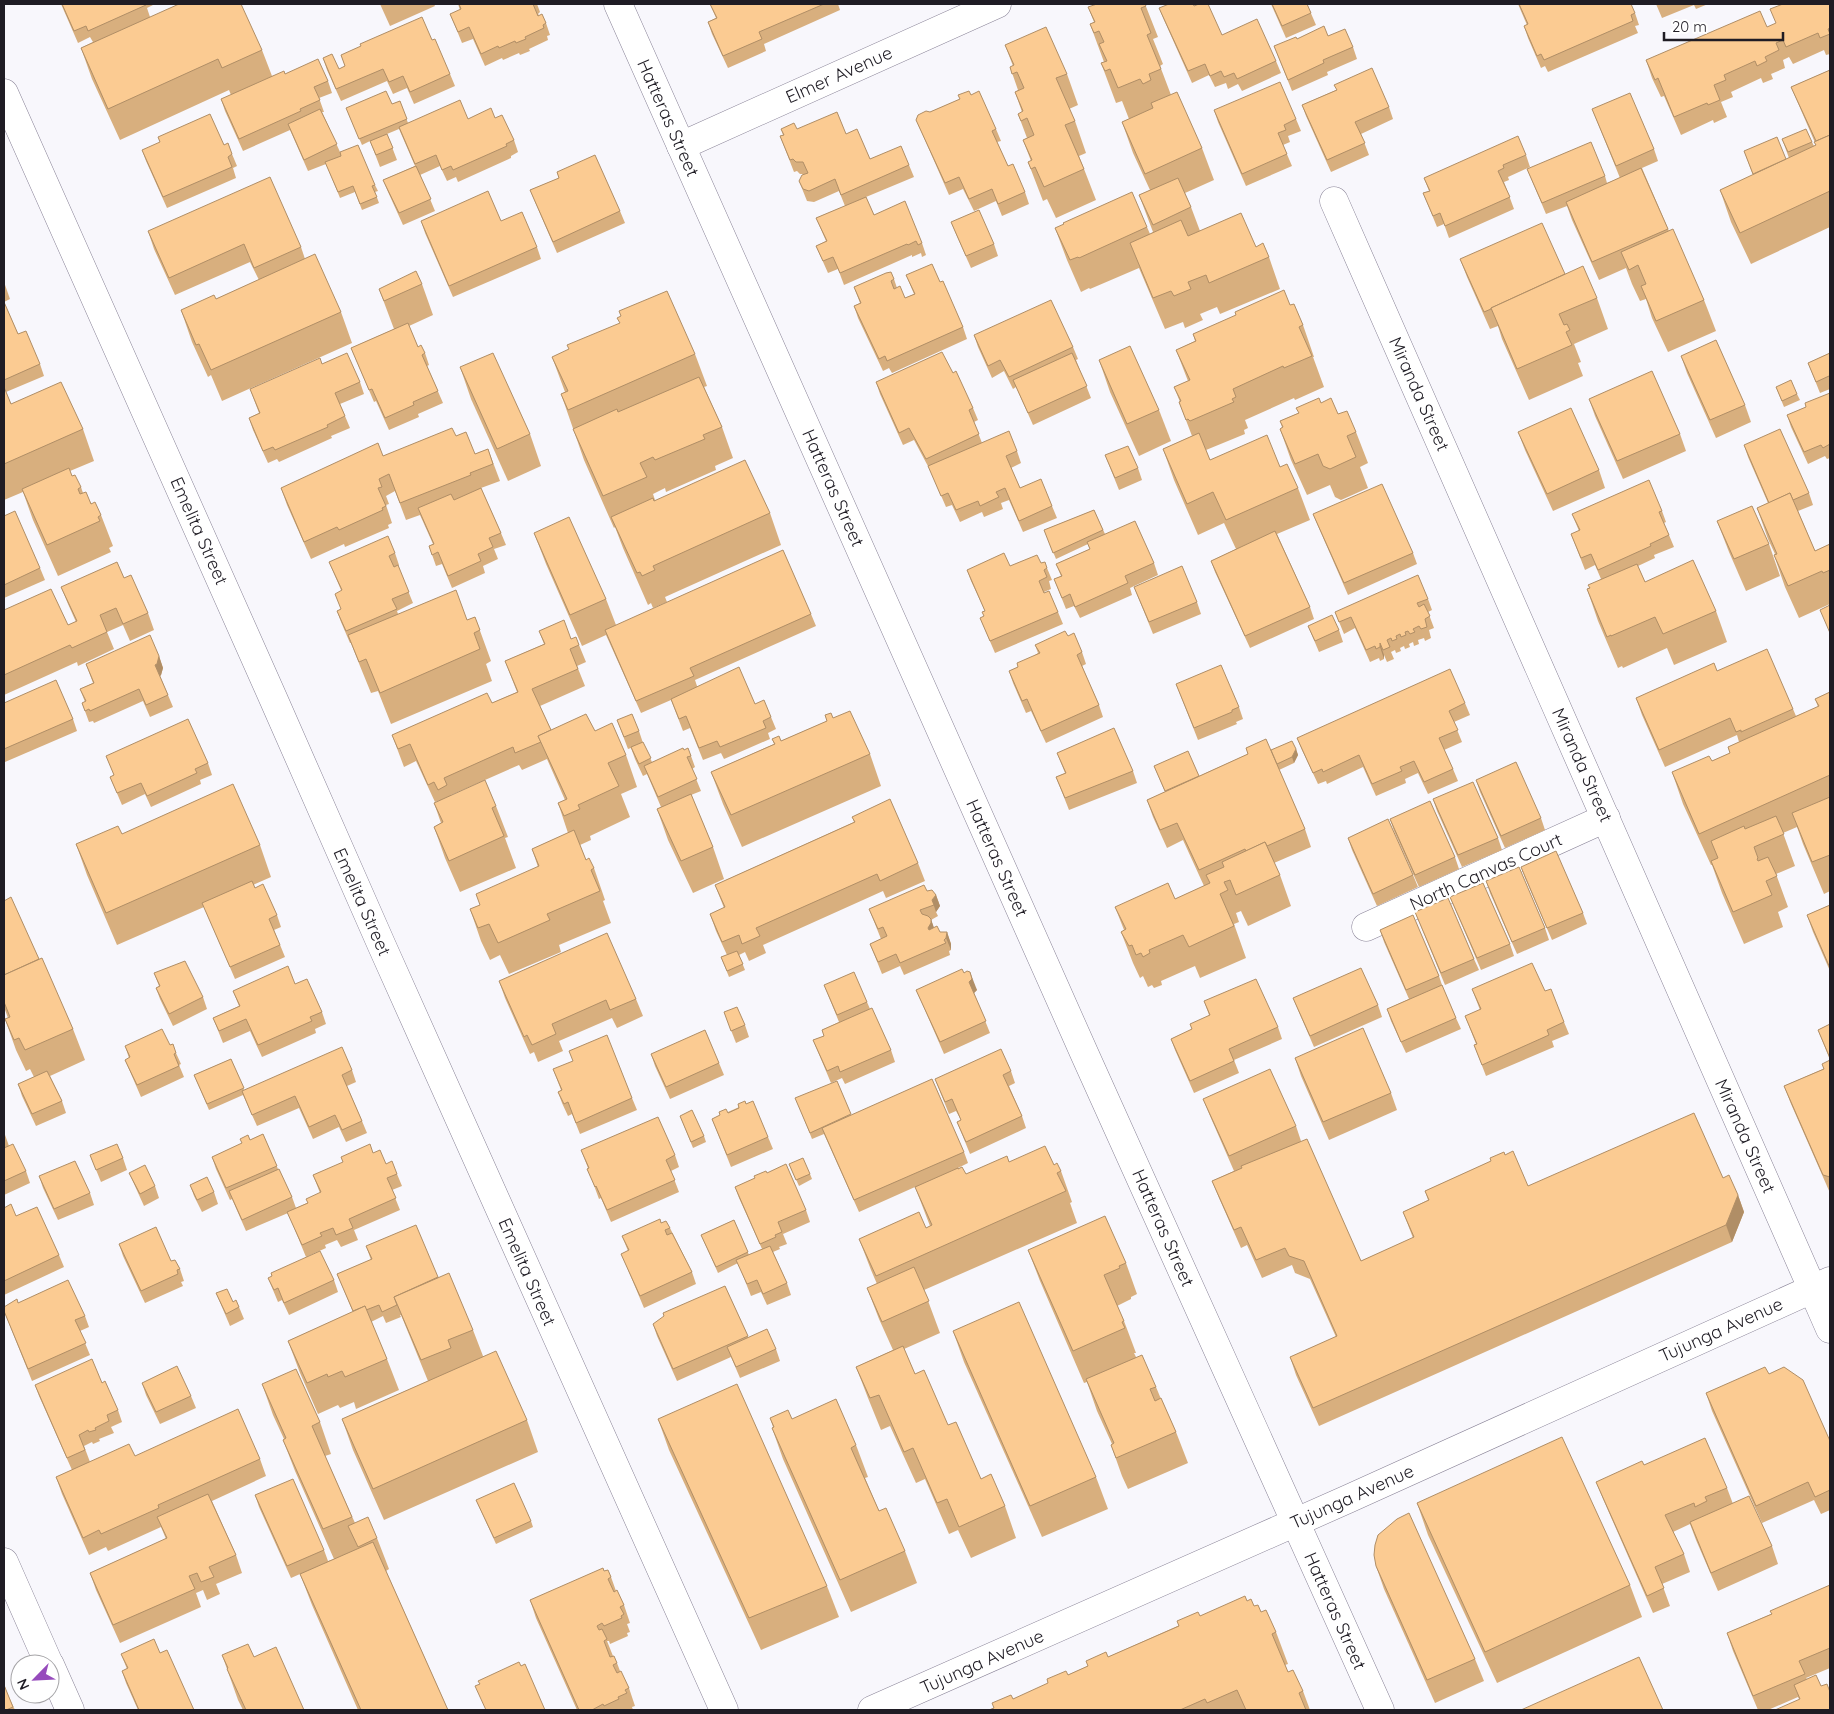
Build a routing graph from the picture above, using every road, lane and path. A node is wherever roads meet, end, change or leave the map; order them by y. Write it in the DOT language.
graph roads {
  1 [pos="618,4"];
  2 [pos="997,4"];
  3 [pos="4,92"];
  4 [pos="681,146"];
  5 [pos="1334,200"];
  6 [pos="1606,818"];
  7 [pos="1366,927"];
  8 [pos="1821,1285"];
  9 [pos="1830,1329"];
  10 [pos="1295,1523"];
  11 [pos="4,1562"];
  12 [pos="45,1654"];
  13 [pos="60,1688"];
  14 [pos="70,1710"];
  15 [pos="724,1710"];
  16 [pos="872,1710"];
  17 [pos="1380,1710"];
  1 -- 4 [label="street, Hatteras Street"];
  2 -- 4 [label="street, Elmer Avenue"];
  3 -- 15 [label="street, Emelita Street"];
  4 -- 10 [label="street, Hatteras Street"];
  5 -- 6 [label="street, Miranda Street"];
  6 -- 7 [label="street, North Canvas Court"];
  6 -- 8 [label="street, Miranda Street"];
  8 -- 9 [label="street, Miranda Street"];
  8 -- 10 [label="street, Tujunga Avenue"];
  10 -- 16 [label="street, Tujunga Avenue"];
  10 -- 17 [label="street, Hatteras Street"];
  11 -- 12 [label="street"];
  13 -- 14 [label="street"];
}
